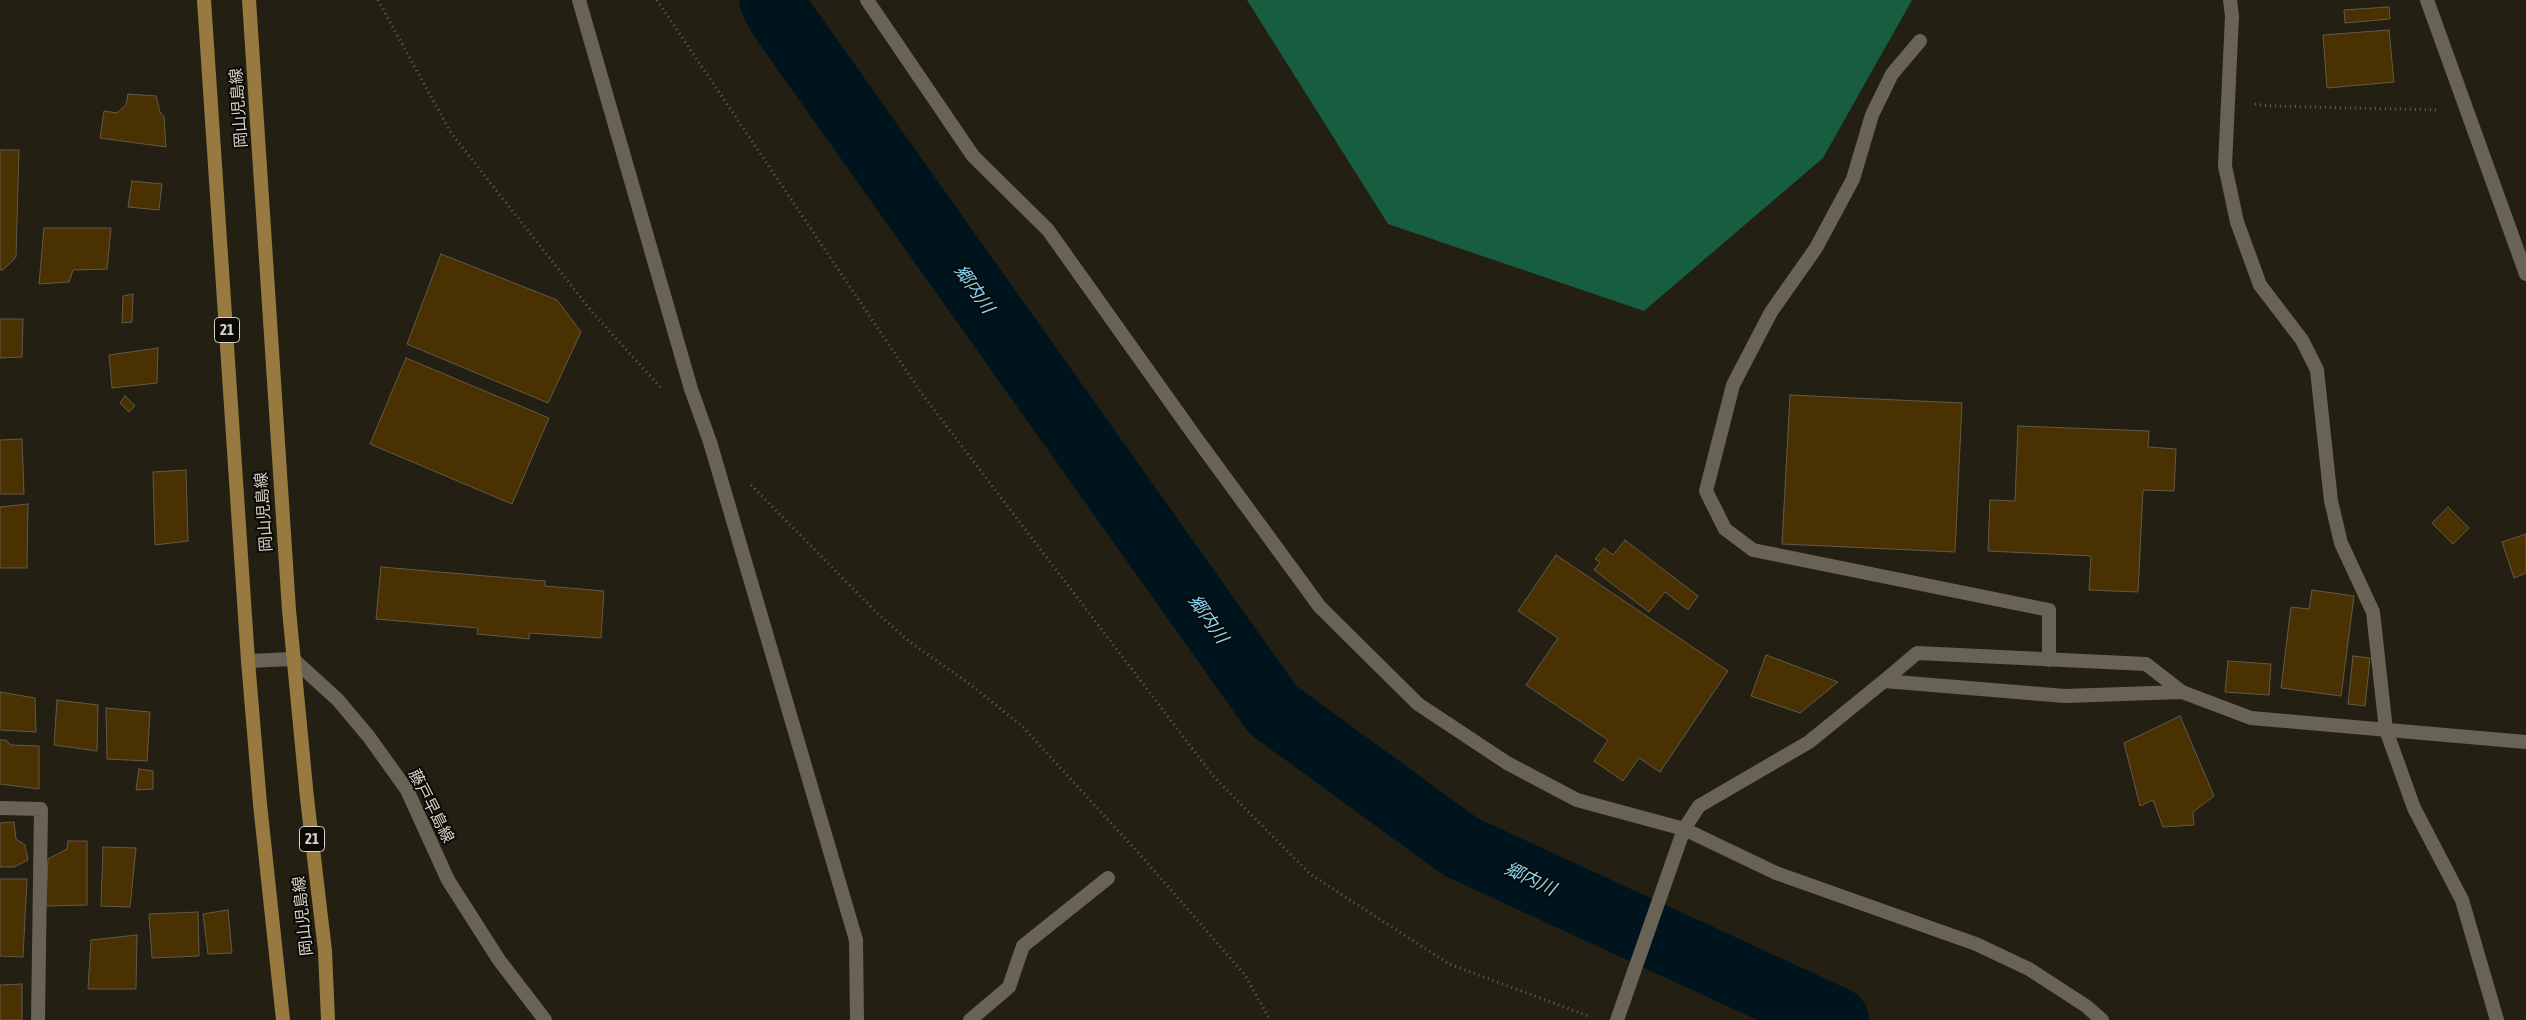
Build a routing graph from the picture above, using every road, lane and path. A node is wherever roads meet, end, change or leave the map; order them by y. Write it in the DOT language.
graph roads {
  1 [pos="204,0"];
  2 [pos="249,0"];
  3 [pos="378,0"];
  4 [pos="578,0"];
  5 [pos="657,0"];
  6 [pos="867,0"];
  7 [pos="2230,0"];
  8 [pos="2428,0"];
  9 [pos="1920,40"];
  10 [pos="2228,98"];
  11 [pos="2466,110"];
  12 [pos="2526,274"];
  13 [pos="664,392"];
  14 [pos="749,483"];
  15 [pos="293,659"];
  16 [pos="2049,660"];
  17 [pos="248,661"];
  18 [pos="1884,681"];
  19 [pos="2182,692"];
  20 [pos="2386,730"];
  21 [pos="2526,742"];
  22 [pos="0,808"];
  23 [pos="1684,829"];
  24 [pos="1108,878"];
  25 [pos="38,1020"];
  26 [pos="284,1020"];
  27 [pos="328,1020"];
  28 [pos="545,1020"];
  29 [pos="857,1020"];
  30 [pos="970,1020"];
  31 [pos="1270,1020"];
  32 [pos="1599,1020"];
  33 [pos="1617,1020"];
  34 [pos="2102,1020"];
  35 [pos="2497,1020"];
  1 -- 17 [label="main road, 岡山児島線 / 21"];
  2 -- 15 [label="main road, 岡山児島線 / 21"];
  3 -- 13 [label="path"];
  4 -- 29 [label="street"];
  5 -- 32 [label="path"];
  6 -- 23 [label="street"];
  7 -- 10 [label="street"];
  8 -- 11 [label="street"];
  9 -- 16 [label="street"];
  10 -- 11 [label="path"];
  10 -- 20 [label="street"];
  11 -- 12 [label="street"];
  14 -- 31 [label="path"];
  15 -- 17 [label="street"];
  15 -- 27 [label="main road, 岡山児島線 / 21"];
  15 -- 28 [label="street, 藤戸早島線"];
  16 -- 18 [label="street"];
  16 -- 19 [label="street"];
  17 -- 26 [label="main road, 岡山児島線 / 21"];
  18 -- 19 [label="street"];
  18 -- 23 [label="street"];
  19 -- 20 [label="street"];
  20 -- 21 [label="street"];
  20 -- 35 [label="street"];
  22 -- 25 [label="street"];
  23 -- 33 [label="street"];
  23 -- 34 [label="street"];
  24 -- 30 [label="street"];
}
